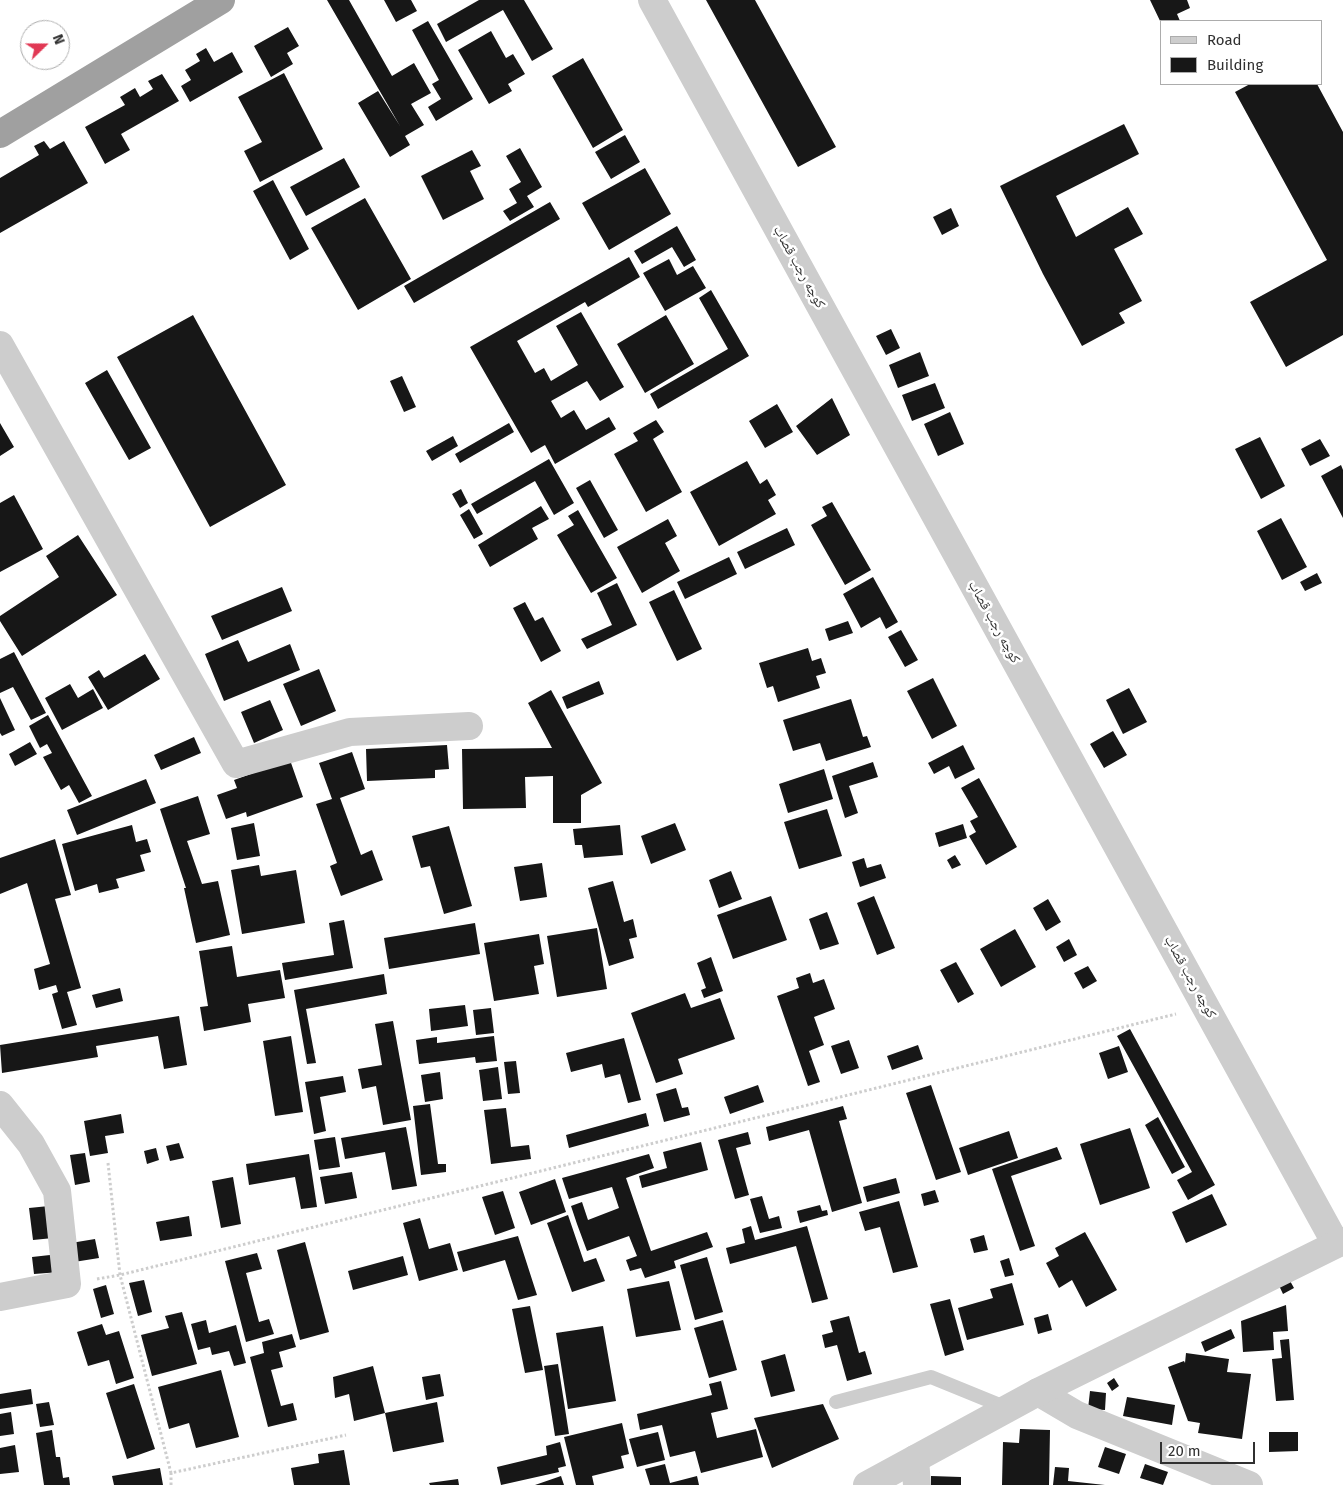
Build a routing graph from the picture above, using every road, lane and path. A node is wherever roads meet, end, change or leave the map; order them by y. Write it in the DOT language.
graph roads {
  1 [pos="221,0"];
  2 [pos="652,0"];
  3 [pos="0,134"];
  4 [pos="0,345"];
  5 [pos="469,726"];
  6 [pos="1206,1007"];
  7 [pos="0,1105"];
  8 [pos="108,1163"];
  9 [pos="1340,1242"];
  10 [pos="120,1275"];
  11 [pos="67,1284"];
  12 [pos="0,1297"];
  13 [pos="1038,1392"];
  14 [pos="836,1402"];
  15 [pos="1007,1408"];
  16 [pos="346,1435"];
  17 [pos="916,1472"];
  18 [pos="171,1473"];
  19 [pos="171,1485"];
  20 [pos="867,1485"];
  21 [pos="1249,1485"];
  1 -- 3 [label="highway"];
  2 -- 6 [label="street, کوچه رجب قصاب"];
  4 -- 5 [label="street"];
  6 -- 9 [label="street, کوچه رجب قصاب"];
  6 -- 10 [label="path"];
  7 -- 11 [label="street"];
  8 -- 10 [label="path"];
  9 -- 13 [label="street"];
  10 -- 11 [label="path"];
  10 -- 18 [label="path"];
  11 -- 12 [label="street"];
  13 -- 15 [label="street"];
  13 -- 21 [label="street"];
  14 -- 15 [label="lane"];
  15 -- 17 [label="street"];
  16 -- 18 [label="path"];
  17 -- 20 [label="street"];
  18 -- 19 [label="path"];
}
